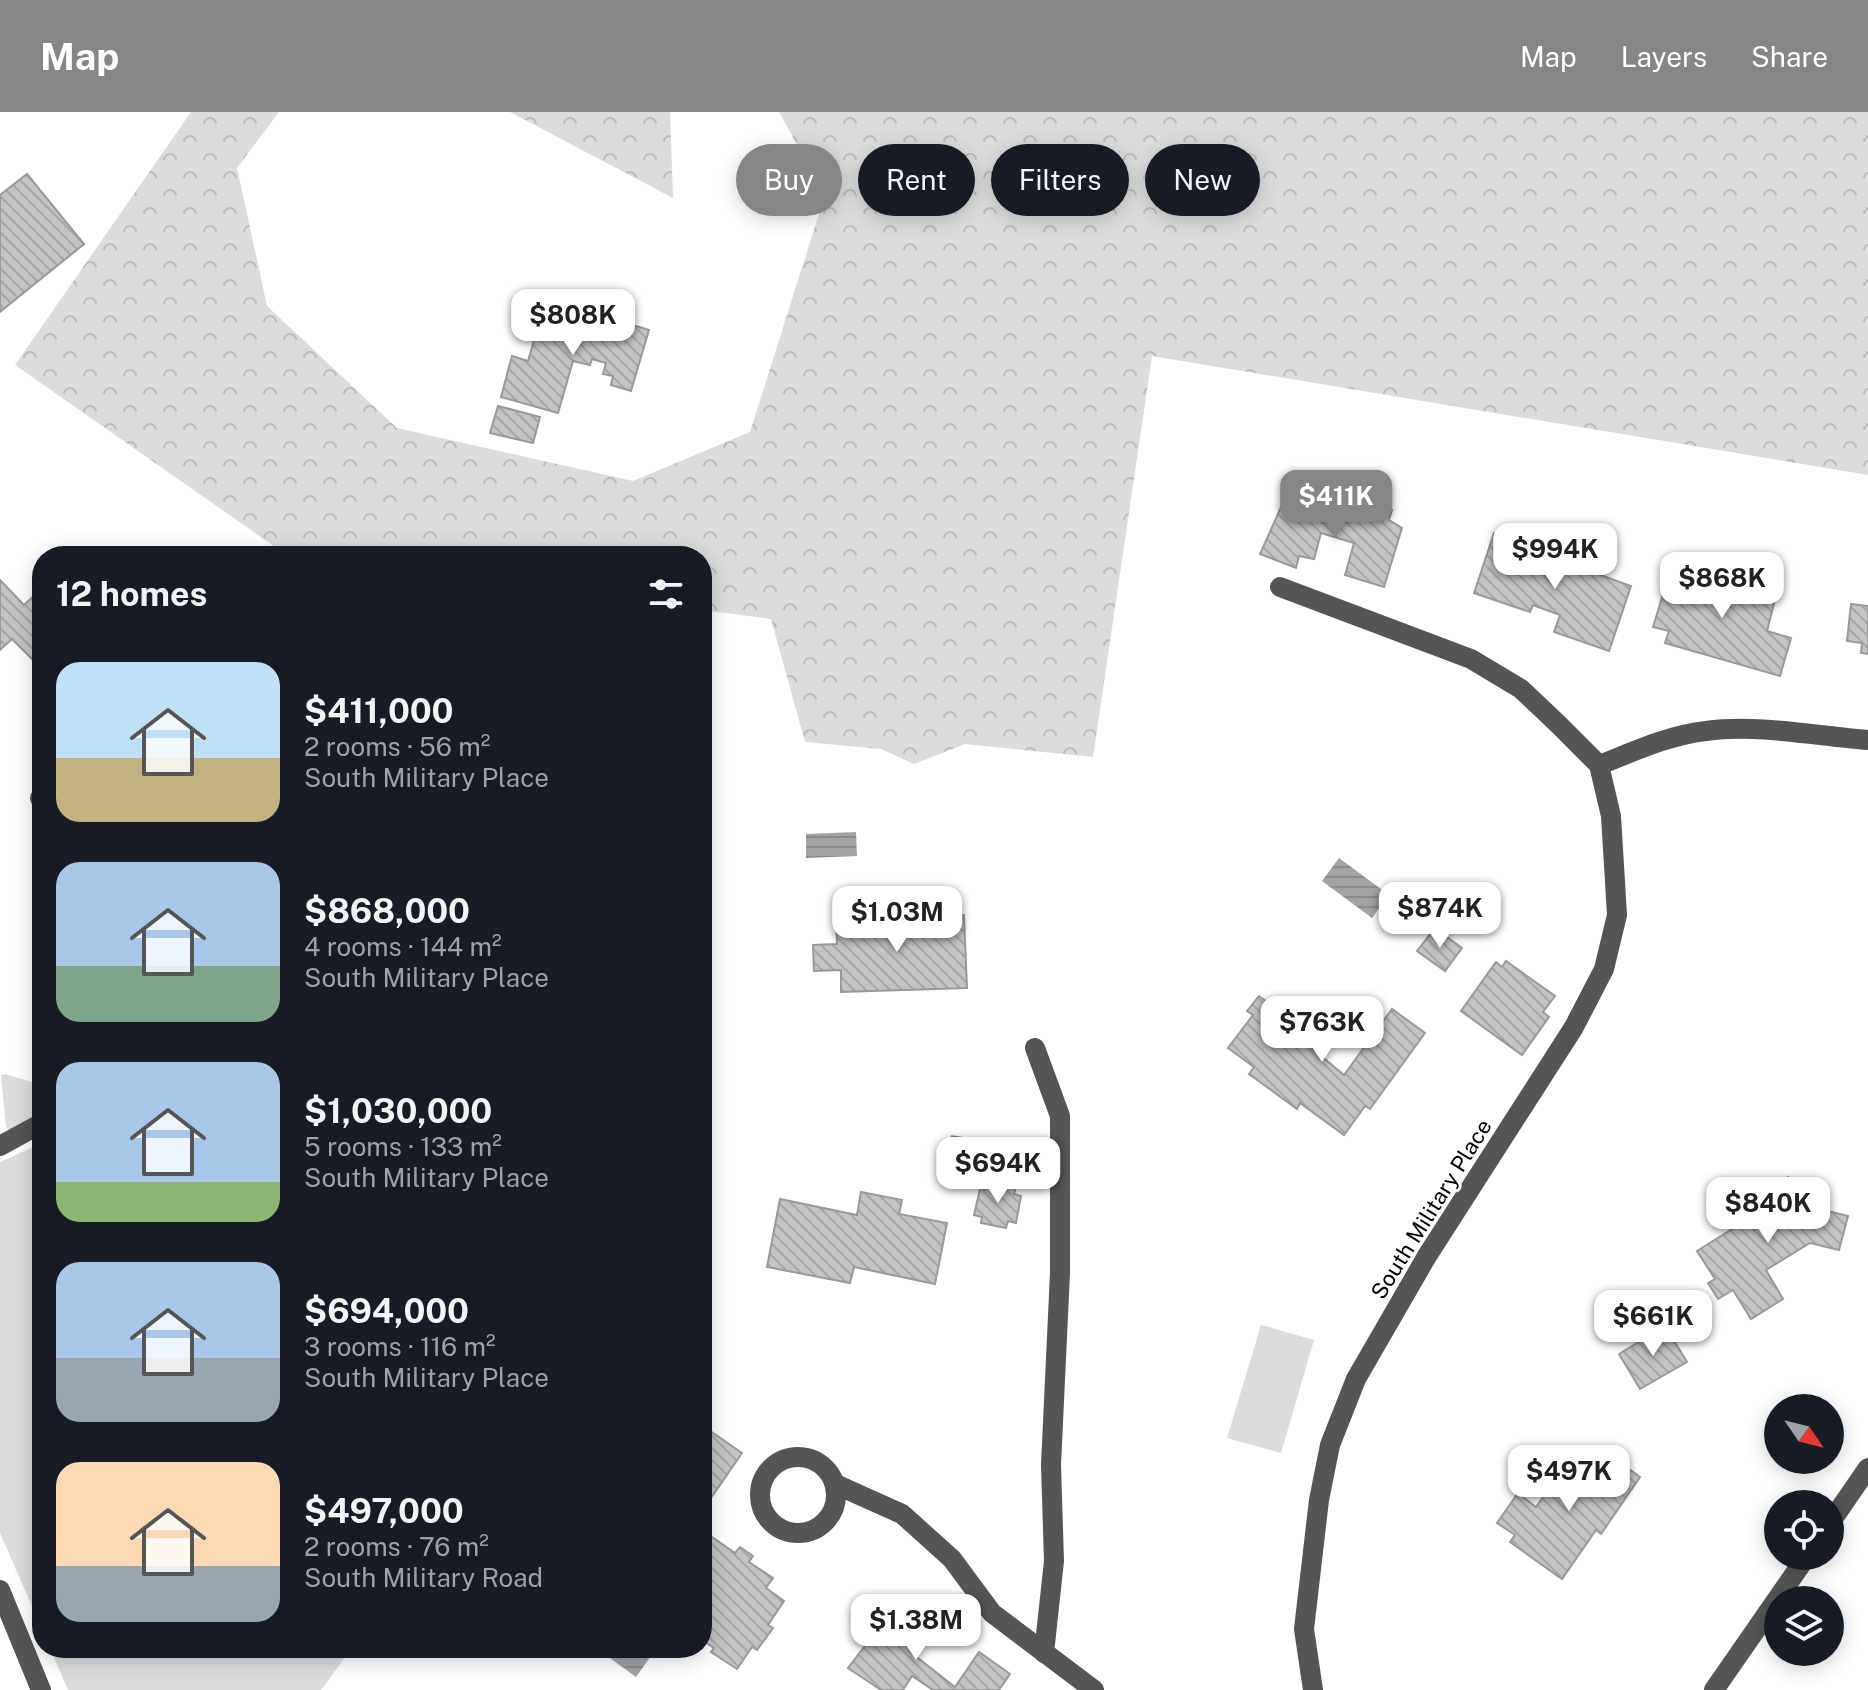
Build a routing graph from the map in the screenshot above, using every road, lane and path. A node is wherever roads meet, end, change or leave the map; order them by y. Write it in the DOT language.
graph roads {
  1 [pos="1280,587"];
  2 [pos="1868,740"];
  3 [pos="1599,765"];
  4 [pos="1035,1048"];
  5 [pos="32,1128"];
  6 [pos="0,1146"];
  7 [pos="1868,1468"];
  8 [pos="835,1484"];
  9 [pos="1844,1503"];
  10 [pos="1797,1570"];
  11 [pos="0,1590"];
  12 [pos="1044,1653"];
  13 [pos="1071,1684"];
  14 [pos="41,1690"];
  15 [pos="1094,1690"];
  16 [pos="1313,1690"];
  17 [pos="1714,1690"];
  1 -- 3 [label="street"];
  2 -- 3 [label="street"];
  3 -- 16 [label="street, South Military Place"];
  4 -- 12 [label="street"];
  5 -- 6 [label="street"];
  7 -- 9 [label="street"];
  8 -- 12 [label="street"];
  10 -- 17 [label="street"];
  11 -- 14 [label="street"];
  12 -- 13 [label="street"];
  13 -- 15 [label="street"];
}
